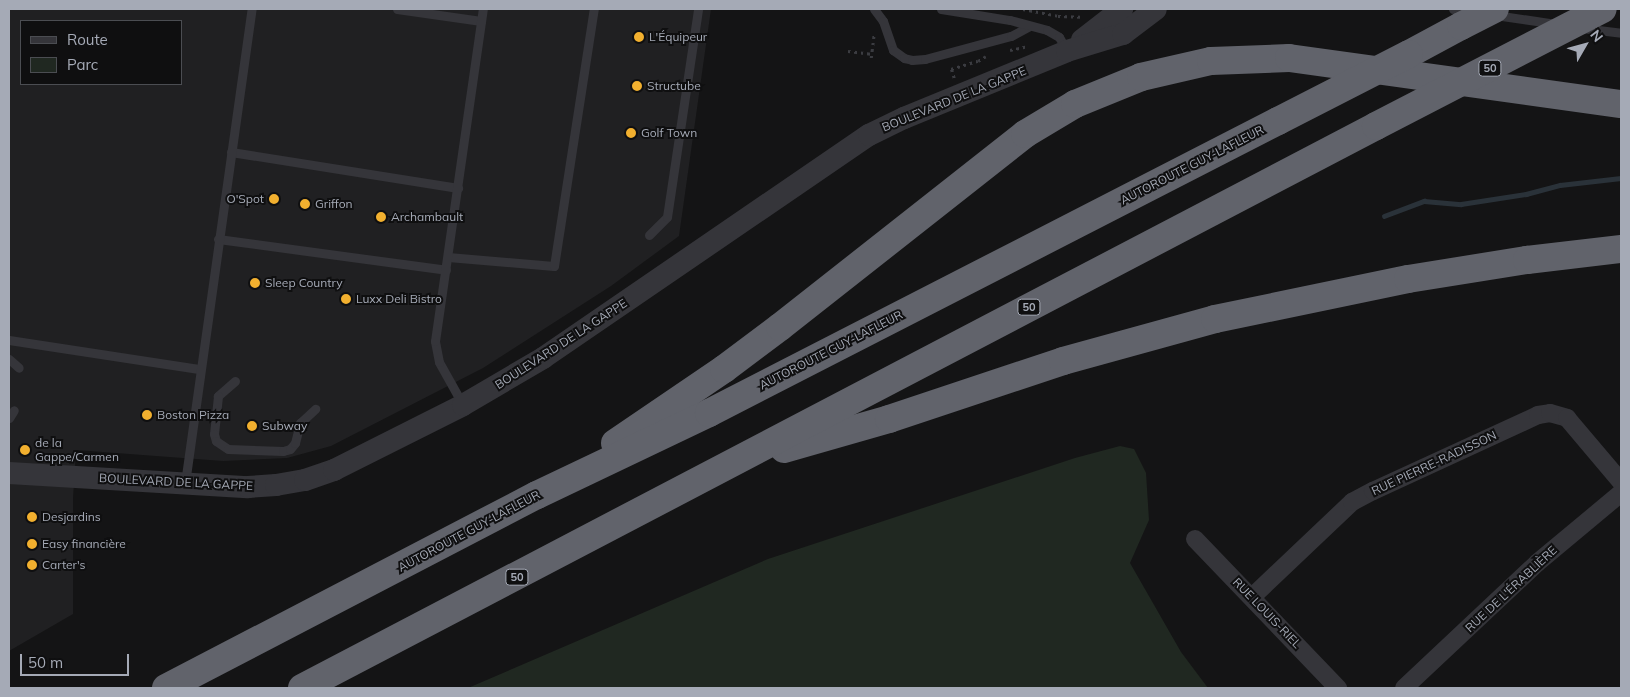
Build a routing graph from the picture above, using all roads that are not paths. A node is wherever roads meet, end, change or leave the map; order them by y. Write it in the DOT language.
graph roads {
  1 [pos="252,9"];
  2 [pos="396,9"];
  3 [pos="483,9"];
  4 [pos="594,9"];
  5 [pos="698,9"];
  6 [pos="874,9"];
  7 [pos="941,9"];
  8 [pos="1122,9"];
  9 [pos="1156,9"];
  10 [pos="1491,9"];
  11 [pos="1496,9"];
  12 [pos="1604,9"];
  13 [pos="1457,18"];
  14 [pos="481,21"];
  15 [pos="1030,26"];
  16 [pos="1621,33"];
  17 [pos="1067,52"];
  18 [pos="1621,104"];
  19 [pos="231,152"];
  20 [pos="458,188"];
  21 [pos="649,235"];
  22 [pos="218,239"];
  23 [pos="1621,249"];
  24 [pos="448,257"];
  25 [pos="446,270"];
  26 [pos="9,340"];
  27 [pos="9,359"];
  28 [pos="19,368"];
  29 [pos="200,368"];
  30 [pos="235,381"];
  31 [pos="462,405"];
  32 [pos="315,409"];
  33 [pos="14,410"];
  34 [pos="9,418"];
  35 [pos="733,465"];
  36 [pos="9,473"];
  37 [pos="1621,482"];
  38 [pos="185,483"];
  39 [pos="1621,493"];
  40 [pos="537,495"];
  41 [pos="1195,539"];
  42 [pos="1252,597"];
  43 [pos="166,688"];
  44 [pos="302,688"];
  45 [pos="1338,688"];
  46 [pos="1404,688"];
  1 -- 19 [label="lane"];
  2 -- 14 [label="lane"];
  3 -- 14 [label="lane"];
  4 -- 24 [label="lane"];
  5 -- 21 [label="lane"];
  6 -- 15 [label="lane"];
  7 -- 15 [label="lane"];
  8 -- 17 [label="street, BOULEVARD DE LA GAPPE"];
  9 -- 17 [label="street, BOULEVARD DE LA GAPPE"];
  10 -- 13 [label="highway, bridge"];
  11 -- 13 [label="highway, AUTOROUTE GUY-LAFLEUR, bridge"];
  12 -- 35 [label="highway, 50, bridge"];
  13 -- 16 [label="lane"];
  13 -- 40 [label="highway, AUTOROUTE GUY-LAFLEUR, bridge"];
  14 -- 20 [label="lane"];
  15 -- 17 [label="lane"];
  17 -- 31 [label="street, BOULEVARD DE LA GAPPE"];
  18 -- 40 [label="highway"];
  19 -- 20 [label="lane"];
  19 -- 22 [label="lane"];
  20 -- 24 [label="lane"];
  22 -- 25 [label="lane"];
  22 -- 29 [label="lane"];
  23 -- 35 [label="highway"];
  24 -- 25 [label="lane"];
  25 -- 31 [label="lane"];
  26 -- 29 [label="lane"];
  27 -- 28 [label="lane"];
  29 -- 38 [label="lane"];
  30 -- 32 [label="lane"];
  31 -- 38 [label="street, BOULEVARD DE LA GAPPE"];
  33 -- 34 [label="lane"];
  35 -- 44 [label="highway, 50"];
  36 -- 38 [label="street, BOULEVARD DE LA GAPPE"];
  37 -- 42 [label="street, RUE PIERRE-RADISSON"];
  39 -- 46 [label="street, RUE DE L'ÉRABLIÈRE"];
  40 -- 43 [label="highway, AUTOROUTE GUY-LAFLEUR"];
  41 -- 42 [label="street, RUE LOUIS-RIEL"];
  42 -- 45 [label="street, RUE LOUIS-RIEL"];
}
